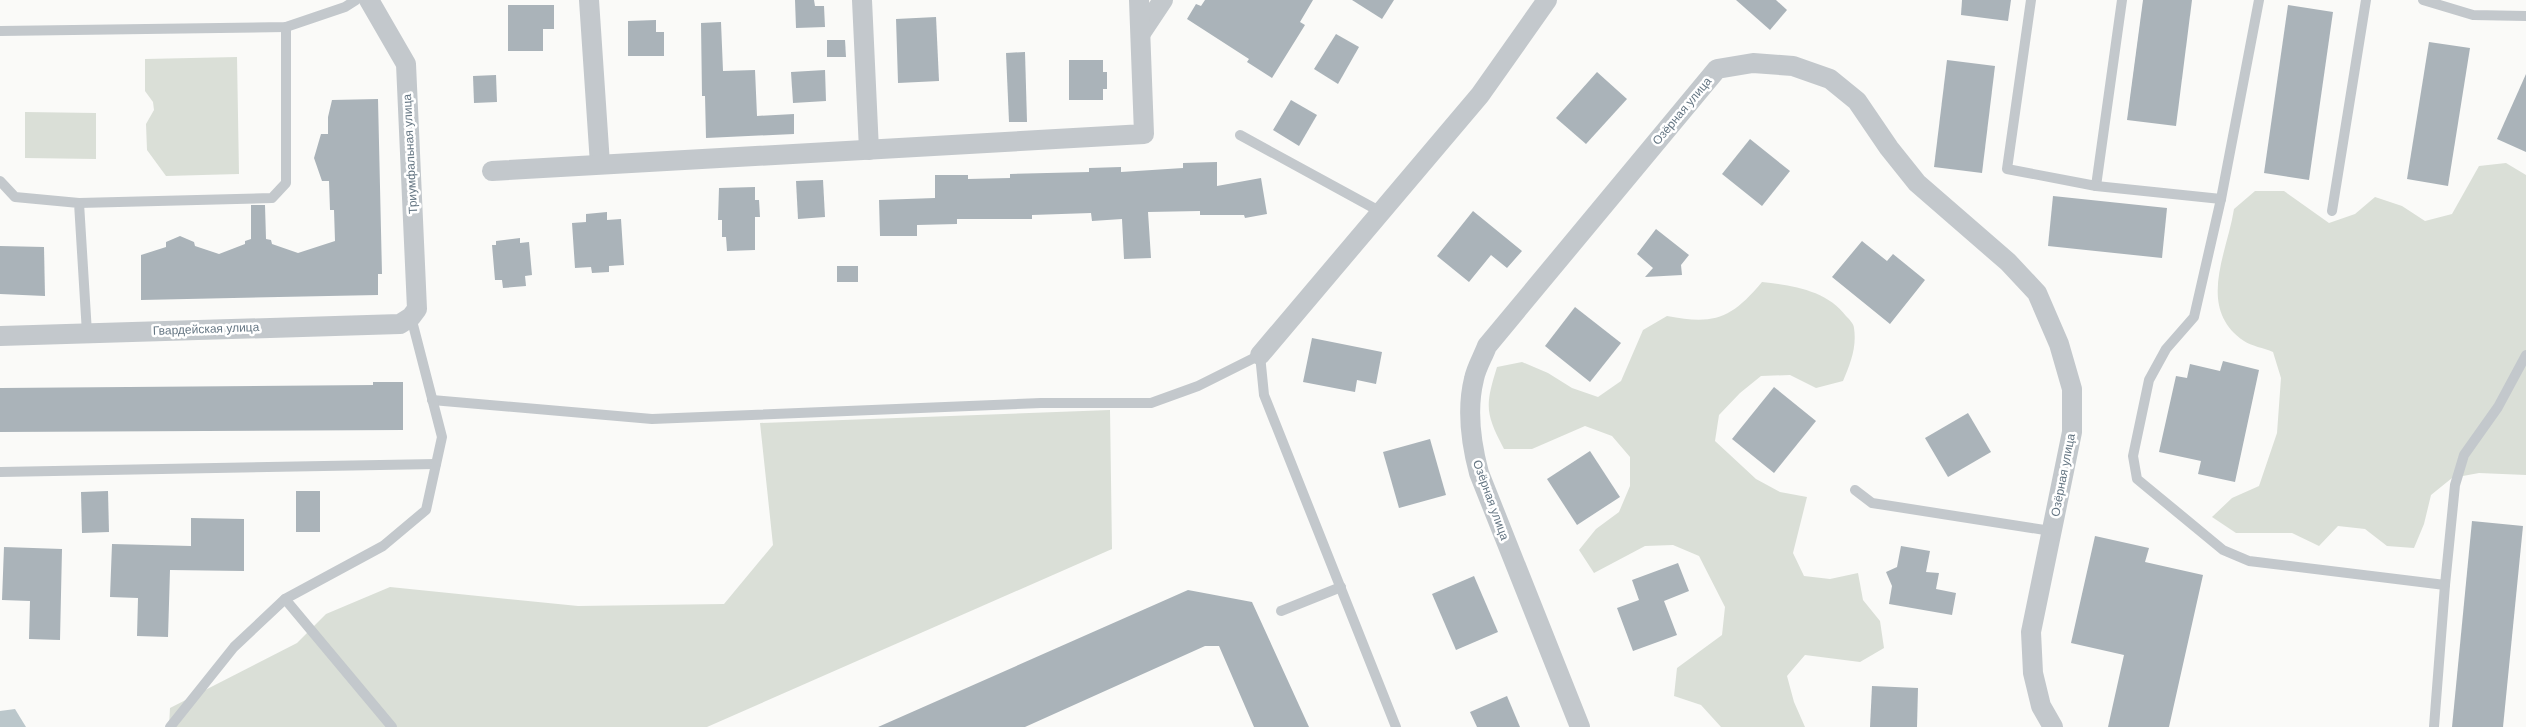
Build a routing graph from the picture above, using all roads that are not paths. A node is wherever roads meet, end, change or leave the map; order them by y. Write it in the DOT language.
graph roads {
  1 [pos="356,0"];
  2 [pos="368,0"];
  3 [pos="589,0"];
  4 [pos="862,0"];
  5 [pos="1140,0"];
  6 [pos="1163,0"];
  7 [pos="1548,0"];
  8 [pos="2031,0"];
  9 [pos="2122,0"];
  10 [pos="2260,0"];
  11 [pos="2366,0"];
  12 [pos="2423,0"];
  13 [pos="2526,16"];
  14 [pos="286,27"];
  15 [pos="0,31"];
  16 [pos="1141,34"];
  17 [pos="1240,135"];
  18 [pos="869,150"];
  19 [pos="600,164"];
  20 [pos="492,171"];
  21 [pos="0,181"];
  22 [pos="2096,186"];
  23 [pos="2221,199"];
  24 [pos="79,203"];
  25 [pos="2332,210"];
  26 [pos="1381,212"];
  27 [pos="411,317"];
  28 [pos="87,333"];
  29 [pos="0,336"];
  30 [pos="1260,355"];
  31 [pos="2526,355"];
  32 [pos="432,400"];
  33 [pos="436,464"];
  34 [pos="0,472"];
  35 [pos="1855,490"];
  36 [pos="2051,531"];
  37 [pos="2445,585"];
  38 [pos="1341,587"];
  39 [pos="285,599"];
  40 [pos="1281,611"];
  41 [pos="170,727"];
  42 [pos="392,727"];
  43 [pos="1396,727"];
  44 [pos="1580,727"];
  45 [pos="2053,727"];
  46 [pos="2434,727"];
  1 -- 14 [label="lane"];
  2 -- 27 [label="street, Триумфальная улица"];
  3 -- 19 [label="street"];
  4 -- 18 [label="street"];
  5 -- 16 [label="street"];
  6 -- 16 [label="street"];
  7 -- 26 [label="street"];
  8 -- 22 [label="lane"];
  9 -- 22 [label="lane"];
  10 -- 23 [label="lane"];
  11 -- 25 [label="lane"];
  12 -- 13 [label="lane"];
  14 -- 15 [label="lane"];
  14 -- 24 [label="lane"];
  16 -- 18 [label="street"];
  17 -- 26 [label="lane"];
  18 -- 19 [label="street"];
  19 -- 20 [label="street"];
  21 -- 24 [label="lane"];
  22 -- 23 [label="lane"];
  23 -- 37 [label="lane"];
  24 -- 28 [label="lane"];
  26 -- 30 [label="street"];
  27 -- 28 [label="street, Гвардейская улица"];
  27 -- 32 [label="lane"];
  28 -- 29 [label="street, Гвардейская улица"];
  30 -- 32 [label="lane"];
  30 -- 38 [label="lane"];
  31 -- 37 [label="lane"];
  32 -- 33 [label="lane"];
  33 -- 34 [label="lane"];
  33 -- 39 [label="lane"];
  35 -- 36 [label="lane"];
  36 -- 44 [label="street, Озёрная улица"];
  36 -- 45 [label="street, Озёрная улица"];
  37 -- 46 [label="lane"];
  38 -- 40 [label="lane"];
  38 -- 43 [label="lane"];
  39 -- 41 [label="lane"];
  39 -- 42 [label="lane"];
}
